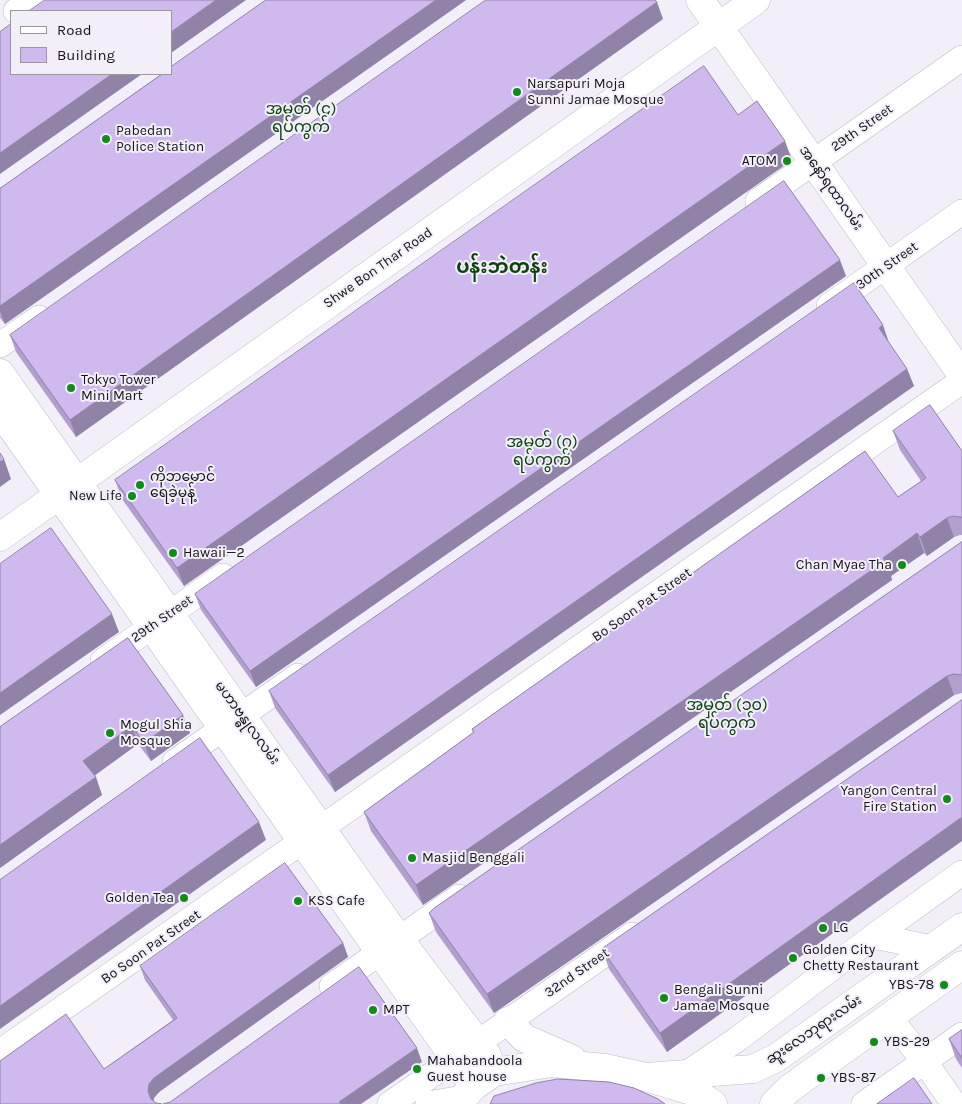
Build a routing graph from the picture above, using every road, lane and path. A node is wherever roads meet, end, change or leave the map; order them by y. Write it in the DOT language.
graph roads {
  1 [pos="32,0"];
  2 [pos="700,0"];
  3 [pos="756,0"];
  4 [pos="17,10"];
  5 [pos="719,26"];
  6 [pos="962,58"];
  7 [pos="813,162"];
  8 [pos="962,212"];
  9 [pos="740,214"];
  10 [pos="886,266"];
  11 [pos="57,305"];
  12 [pos="813,318"];
  13 [pos="0,345"];
  14 [pos="0,373"];
  15 [pos="962,375"];
  16 [pos="962,381"];
  17 [pos="0,411"];
  18 [pos="68,488"];
  19 [pos="0,537"];
  20 [pos="243,562"];
  21 [pos="161,620"];
  22 [pos="315,664"];
  23 [pos="88,671"];
  24 [pos="232,721"];
  25 [pos="159,773"];
  26 [pos="312,834"];
  27 [pos="962,873"];
  28 [pos="481,882"];
  29 [pos="654,920"];
  30 [pos="962,927"];
  31 [pos="874,936"];
  32 [pos="390,945"];
  33 [pos="932,948"];
  34 [pos="962,965"];
  35 [pos="317,997"];
  36 [pos="889,1017"];
  37 [pos="508,1021"];
  38 [pos="962,1034"];
  39 [pos="477,1042"];
  40 [pos="0,1052"];
  41 [pos="454,1058"];
  42 [pos="924,1061"];
  43 [pos="605,1068"];
  44 [pos="686,1074"];
  45 [pos="646,1077"];
  46 [pos="473,1090"];
  47 [pos="390,1104"];
  48 [pos="428,1104"];
  49 [pos="713,1104"];
  50 [pos="774,1104"];
  51 [pos="864,1104"];
  52 [pos="954,1104"];
  1 -- 4 [label="street"];
  2 -- 5 [label="main road, အနော်ရထာလမ်း"];
  3 -- 5 [label="main road, Shwe Bon Thar Road"];
  5 -- 7 [label="main road, အနော်ရထာလမ်း"];
  5 -- 18 [label="main road, Shwe Bon Thar Road"];
  6 -- 7 [label="street, 29th Street"];
  7 -- 9 [label="street, 29th Street"];
  7 -- 10 [label="main road, အနော်ရထာလမ်း"];
  8 -- 10 [label="street, 30th Street"];
  10 -- 12 [label="street, 30th Street"];
  10 -- 15 [label="main road, အနော်ရထာလမ်း"];
  11 -- 13 [label="street"];
  14 -- 18 [label="main road, မဟာဗန္ဓုလလမ်း"];
  16 -- 26 [label="street, Bo Soon Pat Street"];
  17 -- 18 [label="main road, မဟာဗန္ဓုလလမ်း"];
  18 -- 19 [label="main road, Shwe Bon Thar Road"];
  18 -- 21 [label="main road, မဟာဗန္ဓုလလမ်း"];
  20 -- 21 [label="street, 29th Street"];
  21 -- 23 [label="street, 29th Street"];
  21 -- 24 [label="main road, မဟာဗန္ဓုလလမ်း"];
  22 -- 24 [label="street"];
  24 -- 25 [label="street"];
  24 -- 26 [label="main road, မဟာဗန္ဓုလလမ်း"];
  26 -- 32 [label="main road, မဟာဗန္ဓုလလမ်း"];
  26 -- 40 [label="street, Bo Soon Pat Street"];
  27 -- 31 [label="street"];
  28 -- 32 [label="street"];
  29 -- 37 [label="street, 32nd Street"];
  30 -- 33 [label="main road, ဆူးလေဘုရားလမ်း"];
  31 -- 33 [label="street"];
  31 -- 44 [label="street"];
  32 -- 35 [label="street"];
  32 -- 39 [label="main road, မဟာဗန္ဓုလလမ်း"];
  32 -- 41 [label="main road, မဟာဗန္ဓုလလမ်း"];
  33 -- 44 [label="main road, ဆူးလေဘုရားလမ်း"];
  34 -- 36 [label="main road"];
  36 -- 42 [label="street"];
  36 -- 50 [label="main road"];
  37 -- 39 [label="street, 32nd Street"];
  37 -- 43 [label="main road"];
  38 -- 42 [label="street"];
  39 -- 41 [label="street, 32nd Street"];
  39 -- 46 [label="main road, မဟာဗန္ဓုလလမ်း"];
  41 -- 46 [label="main road, မဟာဗန္ဓုလလမ်း"];
  41 -- 47 [label="street, 32nd Street"];
  42 -- 51 [label="street"];
  42 -- 52 [label="street"];
  43 -- 45 [label="main road"];
  43 -- 46 [label="main road"];
  44 -- 45 [label="main road, ဆူးလေဘုရားလမ်း"];
  45 -- 49 [label="main road"];
  46 -- 48 [label="street"];
}
